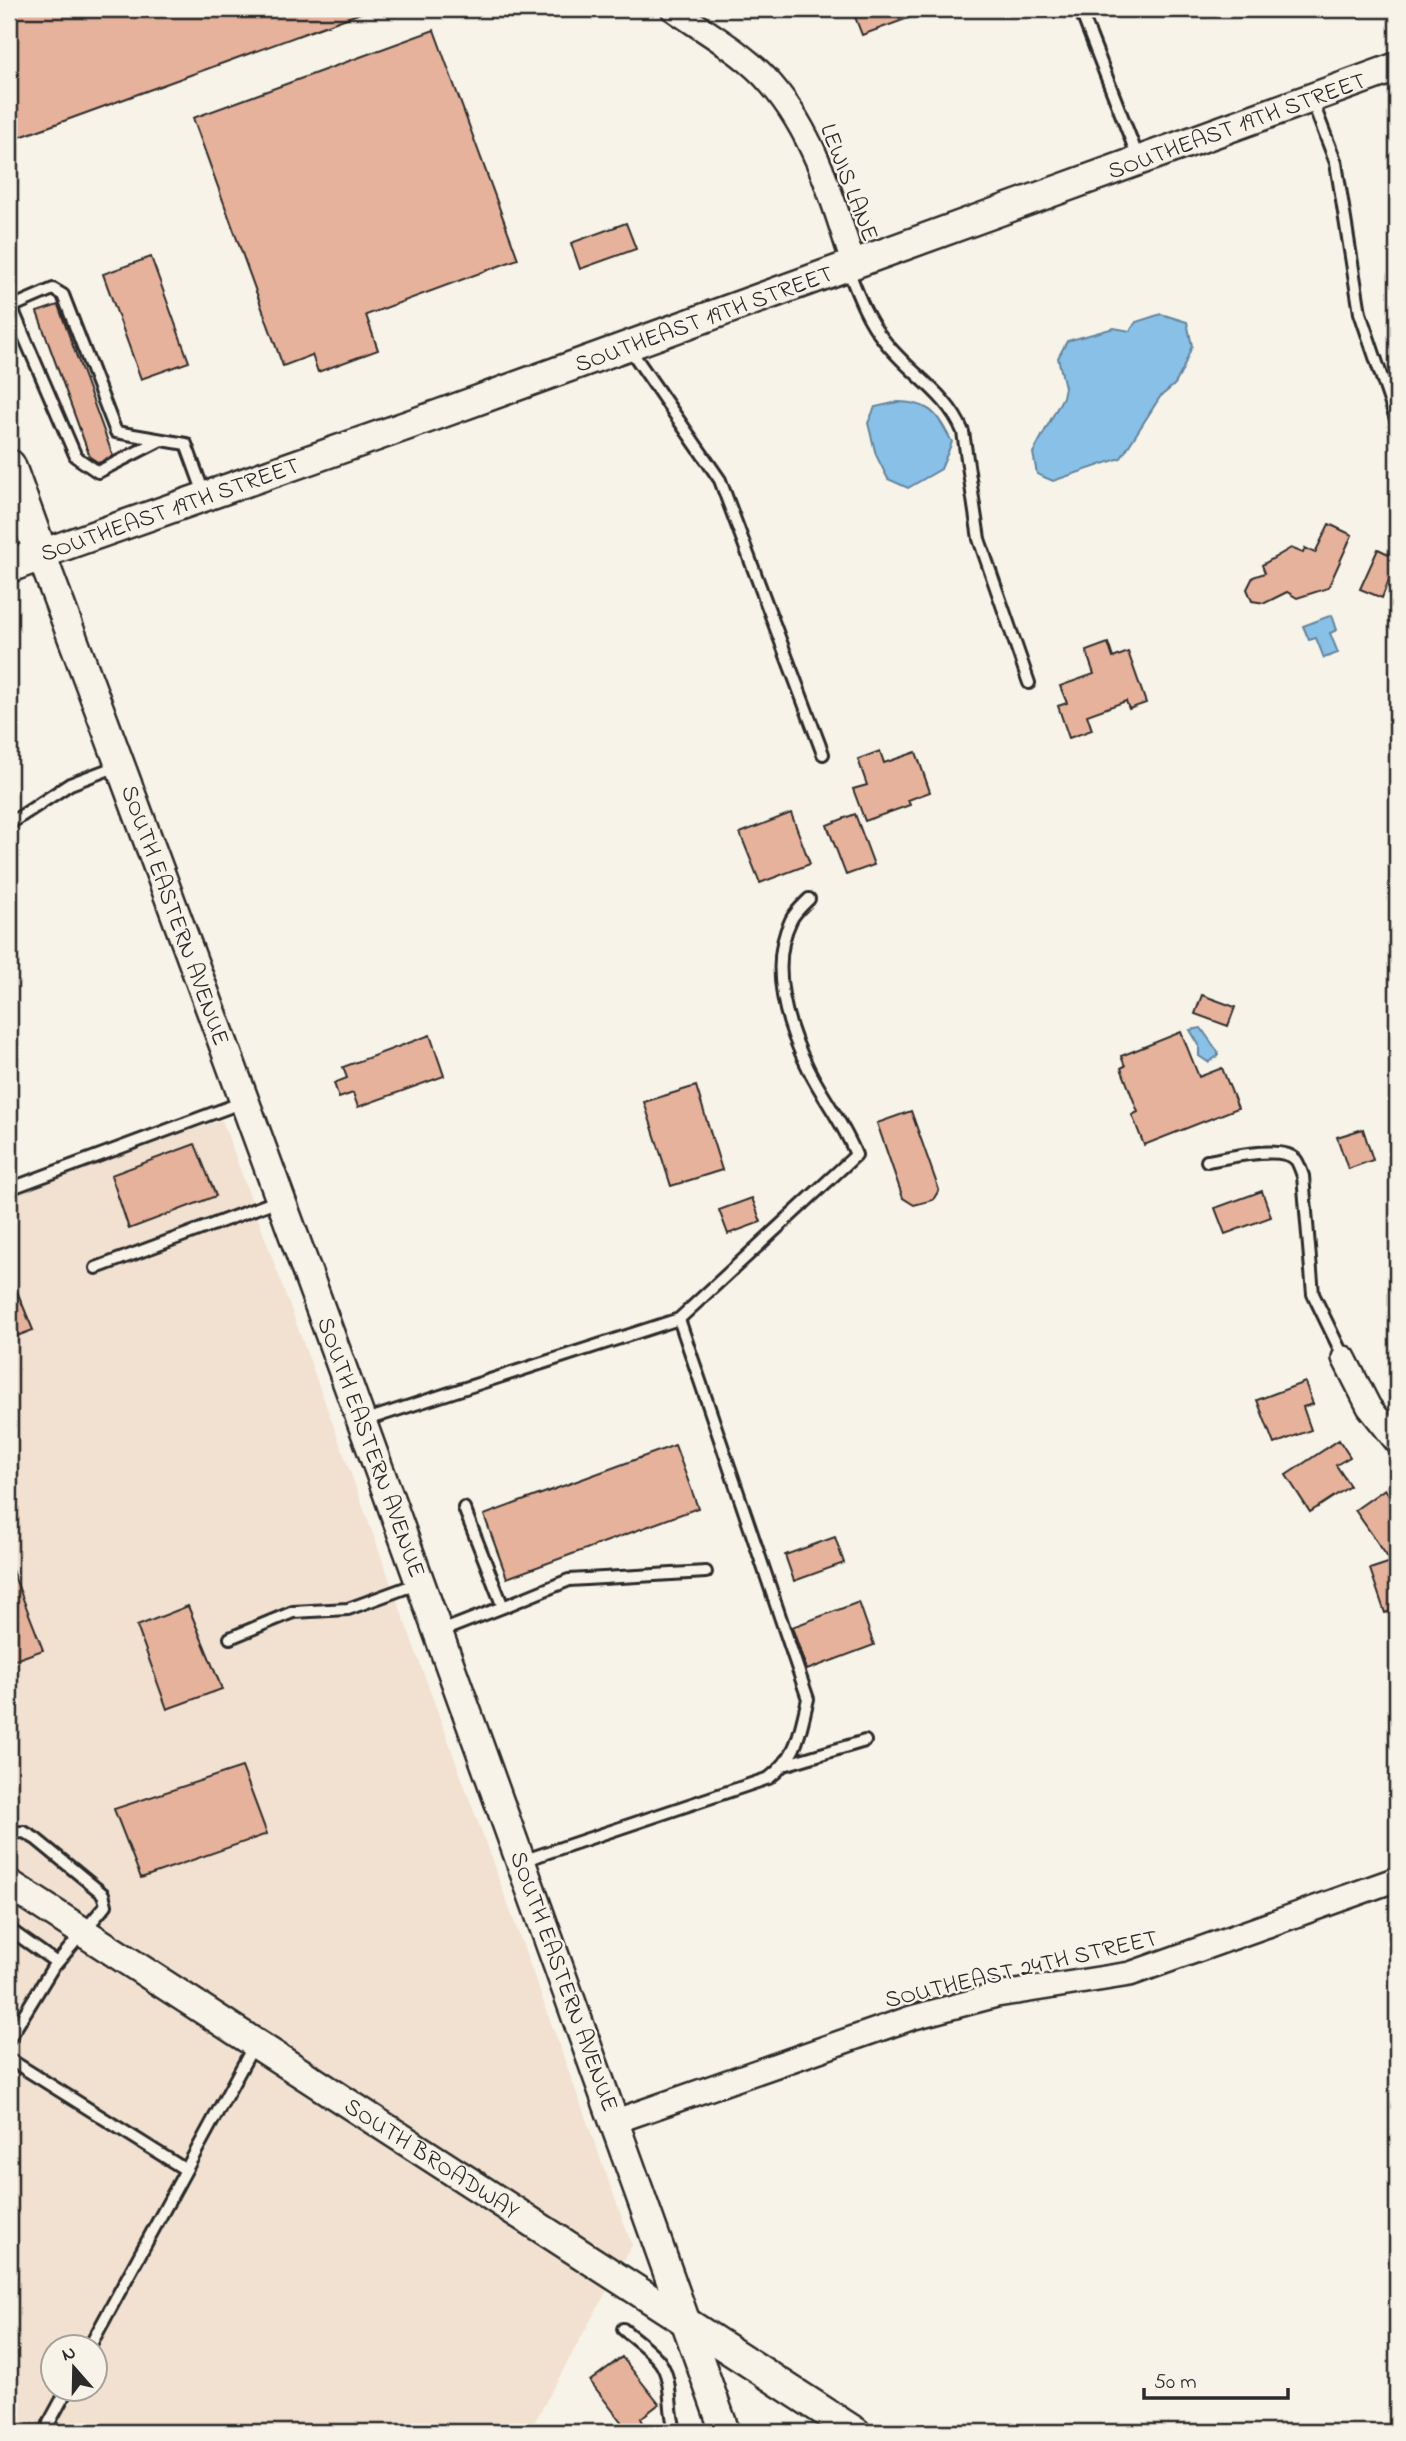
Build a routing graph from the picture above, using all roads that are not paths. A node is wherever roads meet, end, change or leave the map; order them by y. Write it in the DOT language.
graph roads {
  1 [pos="673,9"];
  2 [pos="1080,9"];
  3 [pos="1397,67"];
  4 [pos="1311,98"];
  5 [pos="1139,160"];
  6 [pos="850,265"];
  7 [pos="10,307"];
  8 [pos="628,345"];
  9 [pos="1397,422"];
  10 [pos="159,440"];
  11 [pos="9,466"];
  12 [pos="205,497"];
  13 [pos="41,554"];
  14 [pos="9,566"];
  15 [pos="1029,683"];
  16 [pos="823,754"];
  17 [pos="120,765"];
  18 [pos="9,824"];
  19 [pos="809,899"];
  20 [pos="245,1101"];
  21 [pos="1207,1161"];
  22 [pos="9,1189"];
  23 [pos="281,1199"];
  24 [pos="96,1268"];
  25 [pos="679,1319"];
  26 [pos="1344,1358"];
  27 [pos="363,1421"];
  28 [pos="1397,1441"];
  29 [pos="464,1508"];
  30 [pos="706,1572"];
  31 [pos="421,1582"];
  32 [pos="503,1607"];
  33 [pos="439,1632"];
  34 [pos="230,1638"];
  35 [pos="865,1741"];
  36 [pos="787,1765"];
  37 [pos="9,1833"];
  38 [pos="522,1861"];
  39 [pos="1397,1879"];
  40 [pos="9,1884"];
  41 [pos="9,1929"];
  42 [pos="84,1932"];
  43 [pos="56,1962"];
  44 [pos="9,2039"];
  45 [pos="255,2043"];
  46 [pos="9,2059"];
  47 [pos="616,2121"];
  48 [pos="186,2170"];
  49 [pos="687,2322"];
  50 [pos="623,2329"];
  51 [pos="98,2332"];
  52 [pos="61,2402"];
  53 [pos="49,2423"];
  54 [pos="676,2432"];
  55 [pos="725,2432"];
  56 [pos="856,2432"];
  1 -- 6 [label="street, LEWIS LANE"];
  2 -- 5 [label="lane"];
  3 -- 4 [label="street, SOUTHEAST 19TH STREET"];
  4 -- 5 [label="street, SOUTHEAST 19TH STREET"];
  4 -- 9 [label="lane"];
  5 -- 6 [label="street, SOUTHEAST 19TH STREET"];
  6 -- 8 [label="street, SOUTHEAST 19TH STREET"];
  6 -- 15 [label="lane"];
  7 -- 10 [label="lane"];
  7 -- 10 [label="lane"];
  8 -- 12 [label="street, SOUTHEAST 19TH STREET"];
  8 -- 16 [label="lane"];
  10 -- 12 [label="lane"];
  11 -- 13 [label="main road, SOUTH EASTERN AVENUE"];
  12 -- 13 [label="street, SOUTHEAST 19TH STREET"];
  13 -- 14 [label="main road, SOUTHEAST 19TH STREET"];
  13 -- 17 [label="street, SOUTH EASTERN AVENUE"];
  17 -- 18 [label="lane"];
  17 -- 20 [label="street, SOUTH EASTERN AVENUE"];
  19 -- 25 [label="lane"];
  20 -- 22 [label="lane"];
  20 -- 23 [label="street, SOUTH EASTERN AVENUE"];
  21 -- 26 [label="lane"];
  23 -- 24 [label="lane"];
  23 -- 27 [label="street, SOUTH EASTERN AVENUE"];
  25 -- 27 [label="lane"];
  25 -- 36 [label="lane"];
  26 -- 28 [label="street"];
  27 -- 31 [label="street, SOUTH EASTERN AVENUE"];
  29 -- 32 [label="lane"];
  30 -- 32 [label="lane"];
  31 -- 33 [label="street, SOUTH EASTERN AVENUE"];
  31 -- 34 [label="lane"];
  32 -- 33 [label="lane"];
  33 -- 38 [label="street, SOUTH EASTERN AVENUE"];
  35 -- 36 [label="lane"];
  36 -- 38 [label="lane"];
  37 -- 42 [label="lane"];
  38 -- 47 [label="street, SOUTH EASTERN AVENUE"];
  39 -- 47 [label="street, SOUTHEAST 24TH STREET"];
  40 -- 42 [label="street, SOUTH BROADWAY"];
  41 -- 43 [label="lane"];
  42 -- 43 [label="lane"];
  42 -- 45 [label="street, SOUTH BROADWAY"];
  43 -- 44 [label="lane"];
  45 -- 48 [label="lane"];
  45 -- 49 [label="street, SOUTH BROADWAY"];
  46 -- 48 [label="lane"];
  47 -- 49 [label="street, SOUTH EASTERN AVENUE"];
  48 -- 51 [label="lane"];
  49 -- 55 [label="street, SOUTH EASTERN AVENUE"];
  49 -- 56 [label="street, SOUTH BROADWAY"];
  50 -- 54 [label="lane"];
  52 -- 53 [label="lane"];
}
